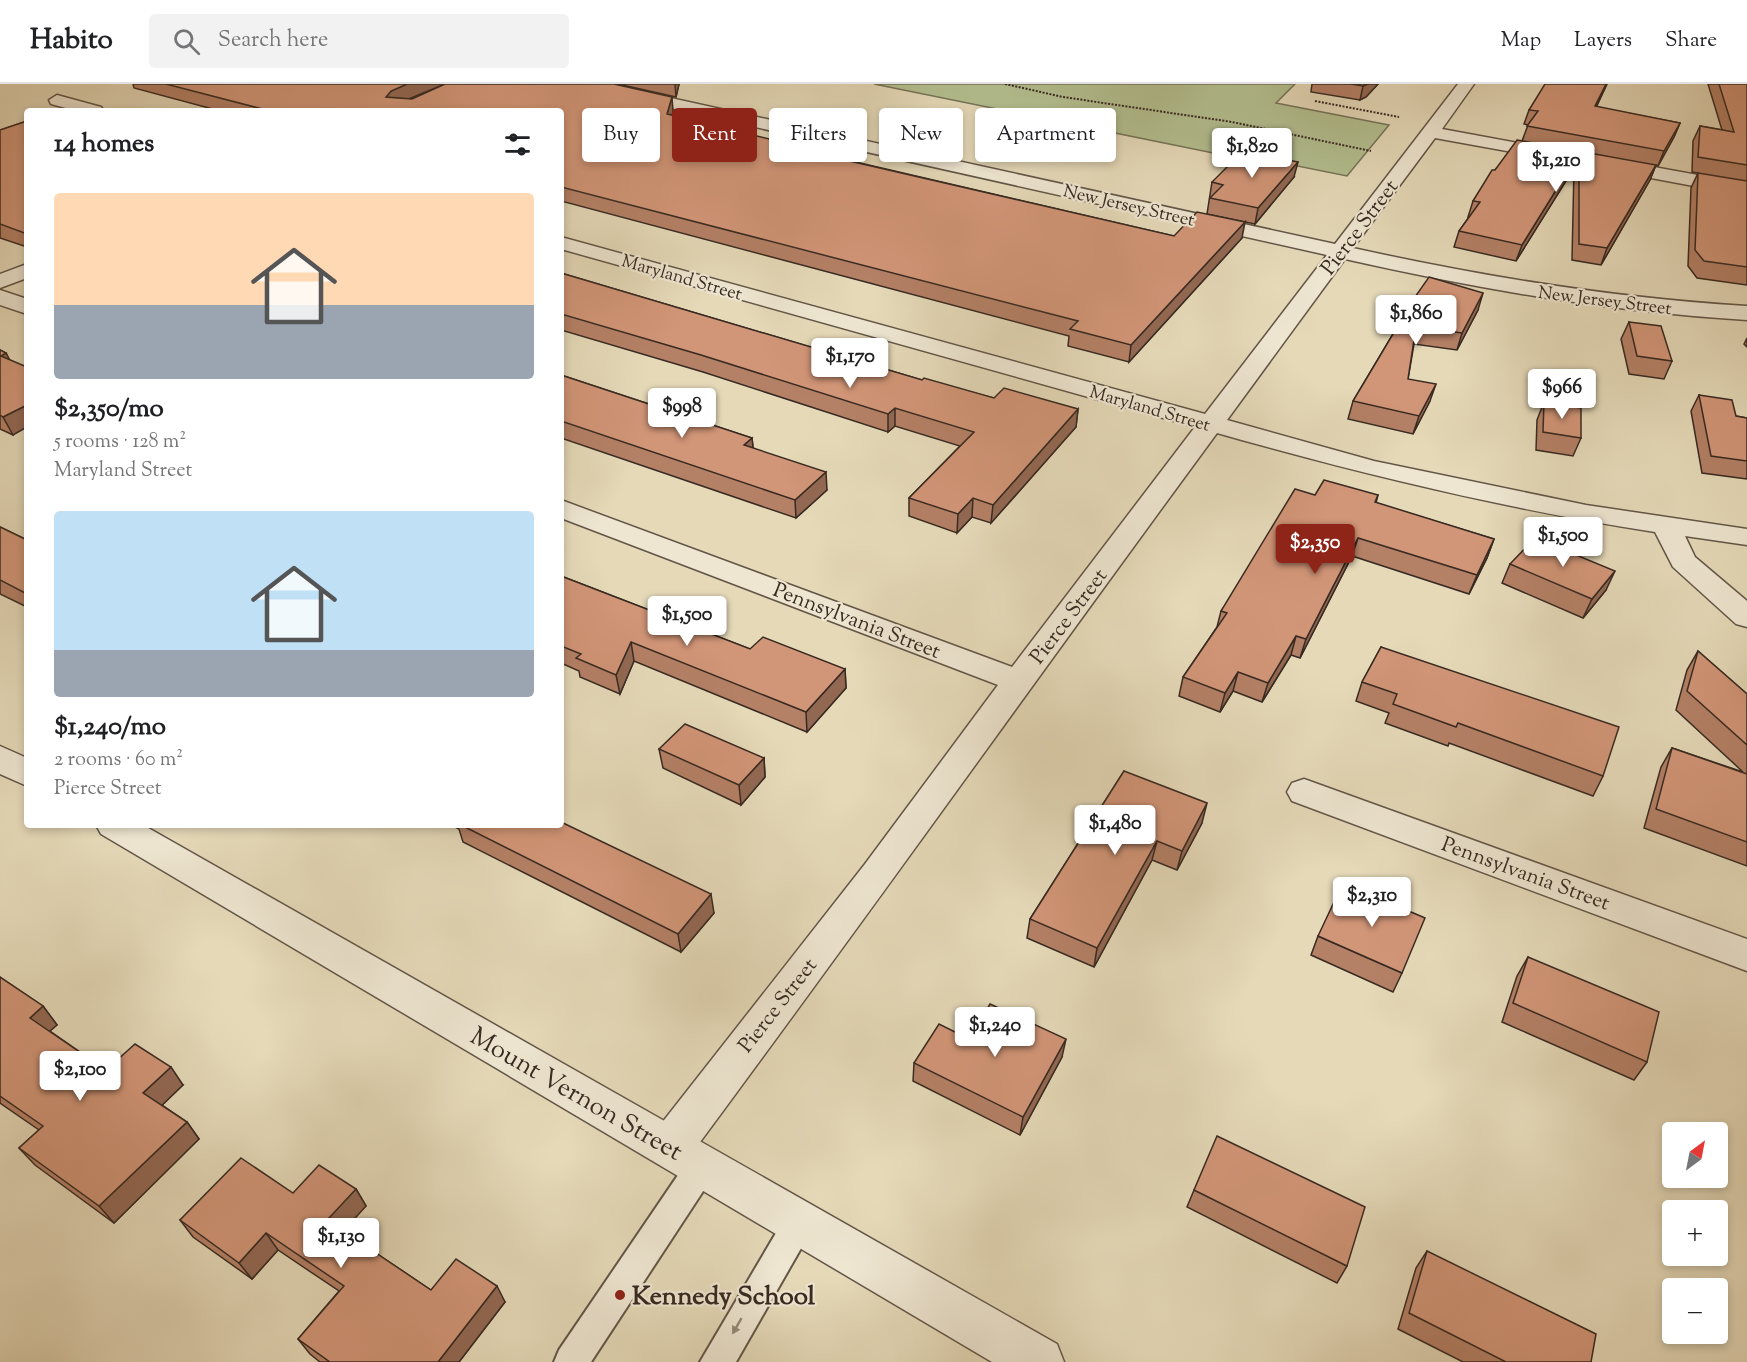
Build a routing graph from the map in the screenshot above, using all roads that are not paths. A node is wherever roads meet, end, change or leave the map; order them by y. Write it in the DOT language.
graph roads {
  1 [pos="585,84"];
  2 [pos="1466,84"];
  3 [pos="57,100"];
  4 [pos="85,108"];
  5 [pos="1431,132"];
  6 [pos="1574,158"];
  7 [pos="1597,162"];
  8 [pos="1747,190"];
  9 [pos="564,244"];
  10 [pos="1340,252"];
  11 [pos="24,271"];
  12 [pos="0,282"];
  13 [pos="0,297"];
  14 [pos="24,306"];
  15 [pos="1747,314"];
  16 [pos="1212,425"];
  17 [pos="564,509"];
  18 [pos="1666,526"];
  19 [pos="1747,537"];
  20 [pos="1747,617"];
  21 [pos="1018,681"];
  22 [pos="0,758"];
  23 [pos="24,772"];
  24 [pos="1304,792"];
  25 [pos="119,828"];
  26 [pos="1747,955"];
  27 [pos="686,1156"];
  28 [pos="800,1222"];
  29 [pos="571,1362"];
  30 [pos="717,1362"];
  31 [pos="1039,1362"];
  1 -- 10 [label="street, New Jersey Street"];
  2 -- 5 [label="street, Pierce Street"];
  3 -- 4 [label="street"];
  5 -- 6 [label="street"];
  5 -- 10 [label="street, Pierce Street"];
  7 -- 8 [label="street"];
  9 -- 16 [label="street, Maryland Street"];
  10 -- 15 [label="street, New Jersey Street"];
  10 -- 16 [label="street, Pierce Street"];
  11 -- 12 [label="street"];
  13 -- 14 [label="street"];
  16 -- 18 [label="street, Maryland Street"];
  16 -- 21 [label="street, Pierce Street"];
  17 -- 21 [label="street, Pennsylvania Street"];
  18 -- 19 [label="street, Maryland Street"];
  18 -- 20 [label="street"];
  21 -- 27 [label="street, Pierce Street"];
  22 -- 23 [label="street"];
  24 -- 26 [label="street, Pennsylvania Street"];
  25 -- 27 [label="street, Mount Vernon Street"];
  27 -- 28 [label="street, Mount Vernon Street"];
  27 -- 29 [label="lane"];
  28 -- 30 [label="lane, one-way"];
  28 -- 31 [label="street, Mount Vernon Street"];
}
